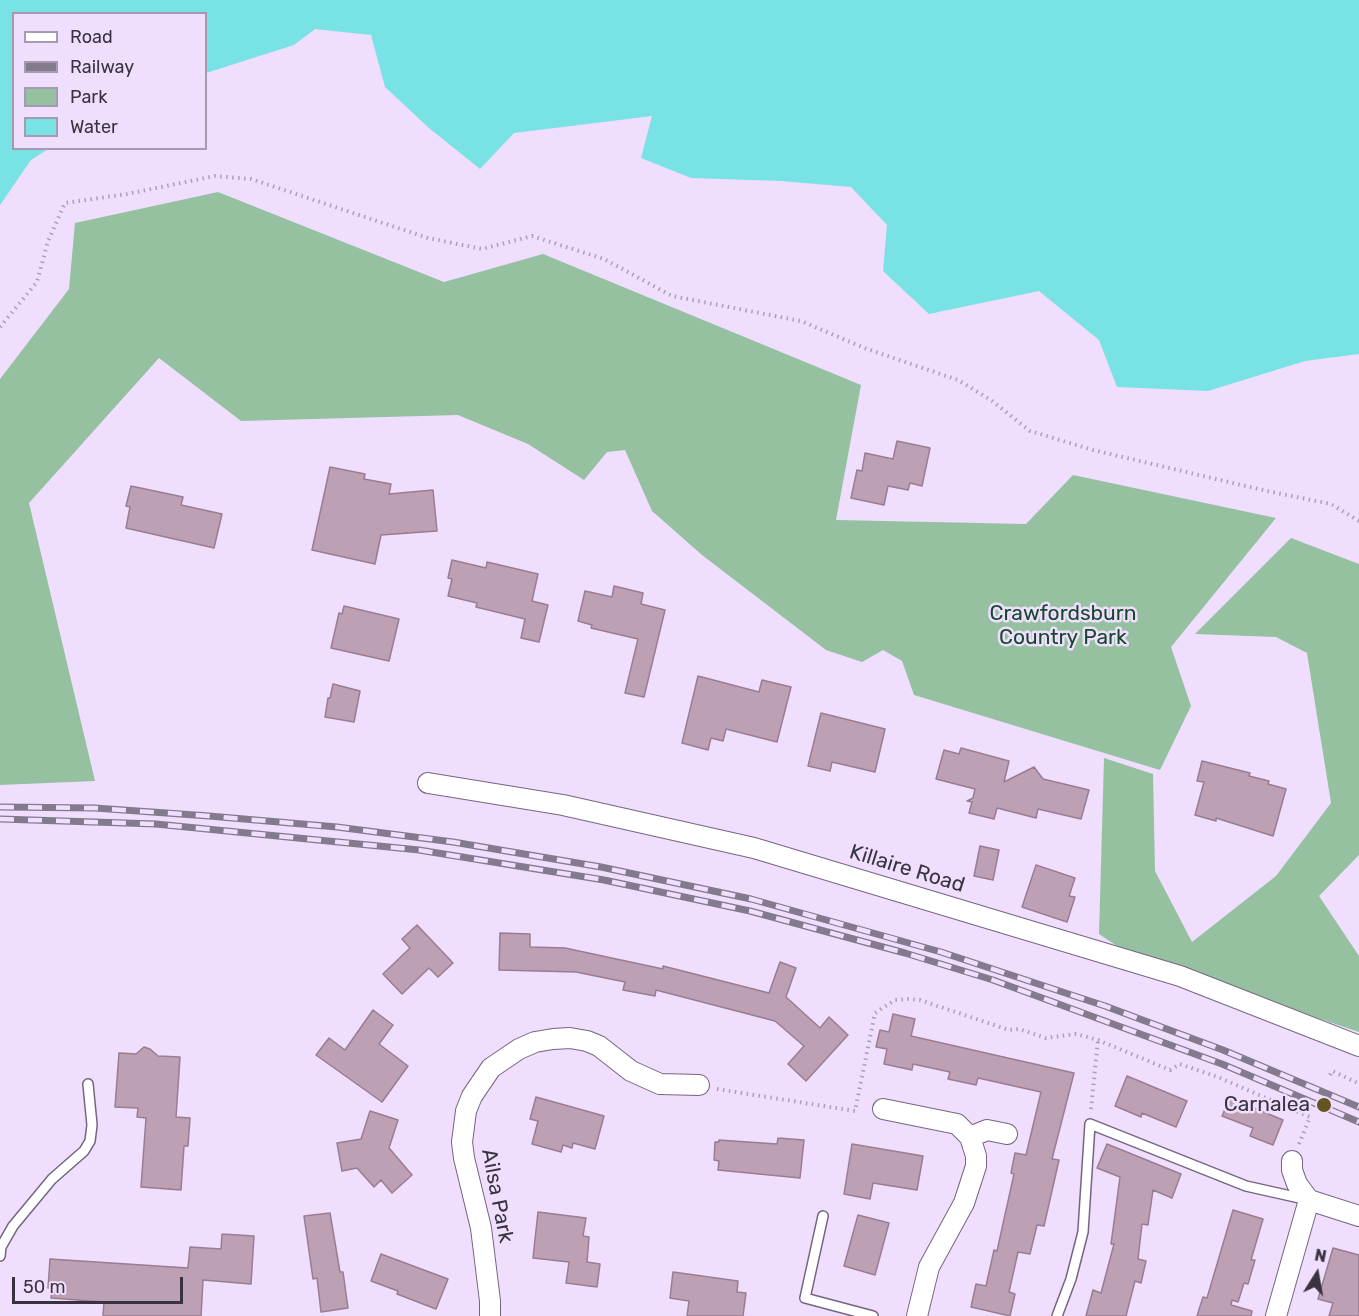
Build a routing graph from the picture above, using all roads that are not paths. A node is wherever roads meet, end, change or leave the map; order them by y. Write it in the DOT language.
graph roads {
  1 [pos="428,783"];
  2 [pos="1359,1046"];
  3 [pos="88,1084"];
  4 [pos="699,1085"];
  5 [pos="883,1109"];
  6 [pos="1007,1134"];
  7 [pos="970,1137"];
  8 [pos="1292,1161"];
  9 [pos="1309,1200"];
  10 [pos="823,1216"];
  11 [pos="1359,1216"];
  12 [pos="0,1256"];
  13 [pos="490,1316"];
  14 [pos="873,1316"];
  15 [pos="917,1316"];
  16 [pos="1057,1316"];
  17 [pos="1276,1316"];
  1 -- 2 [label="street, Killaire Road"];
  3 -- 12 [label="lane"];
  4 -- 13 [label="street, Ailsa Park"];
  5 -- 7 [label="street"];
  6 -- 7 [label="street"];
  7 -- 15 [label="street"];
  8 -- 9 [label="street"];
  9 -- 11 [label="street"];
  9 -- 16 [label="lane"];
  9 -- 17 [label="street"];
  10 -- 14 [label="lane"];
}
